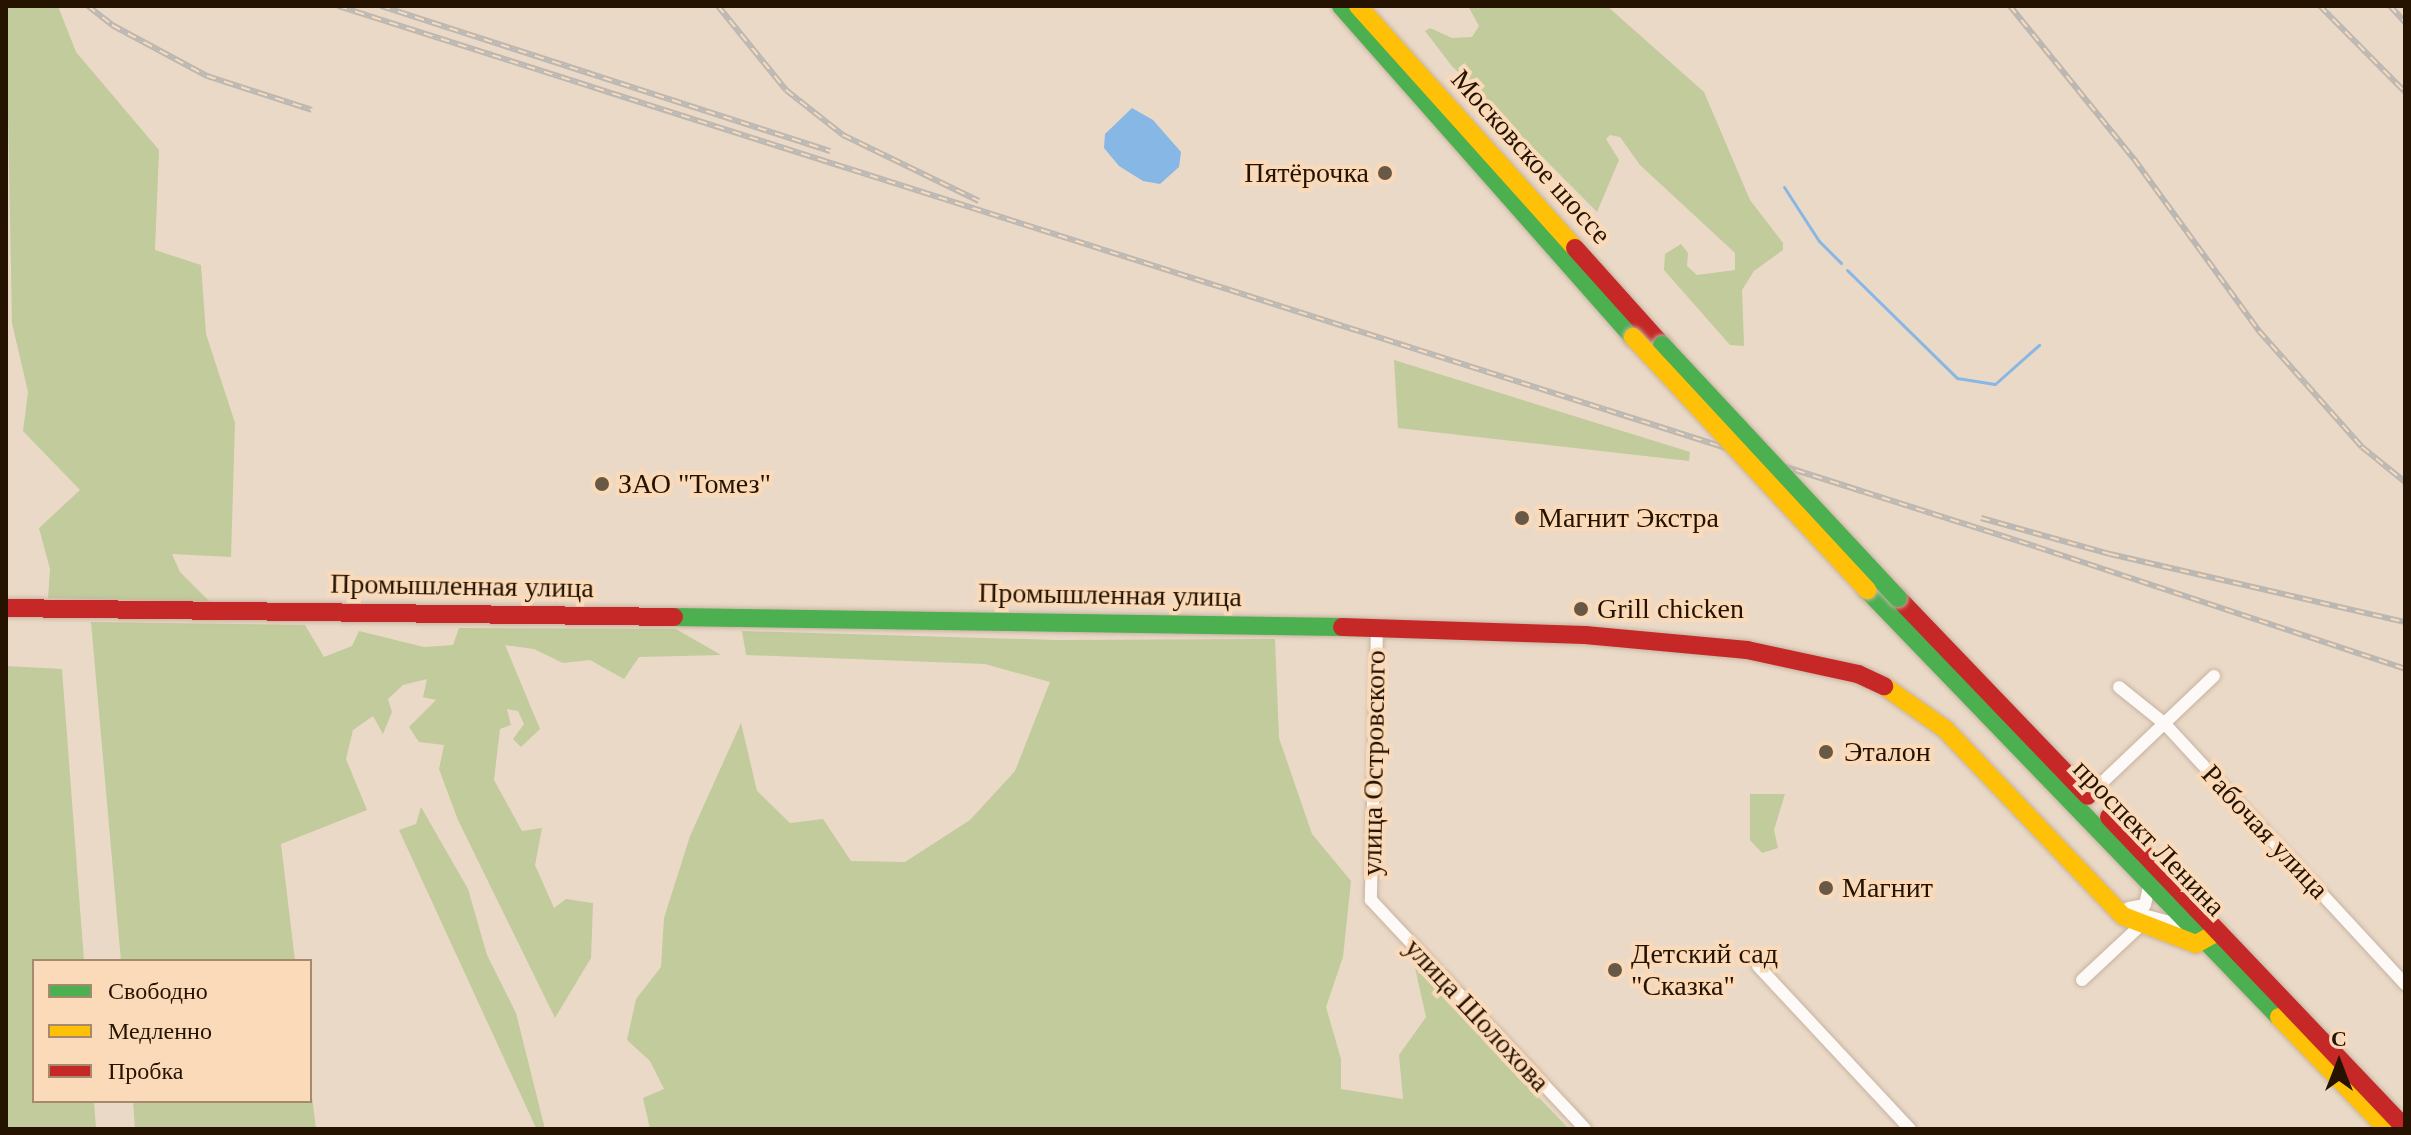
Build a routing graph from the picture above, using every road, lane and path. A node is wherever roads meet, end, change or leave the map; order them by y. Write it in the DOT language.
graph roads {
  1 [pos="1341,6"];
  2 [pos="1358,6"];
  3 [pos="1867,590"];
  4 [pos="1898,598"];
  5 [pos="6,608"];
  6 [pos="1377,627"];
  7 [pos="2214,676"];
  8 [pos="2119,687"];
  9 [pos="2165,724"];
  10 [pos="2088,796"];
  11 [pos="2149,878"];
  12 [pos="1371,900"];
  13 [pos="2122,908"];
  14 [pos="2140,926"];
  15 [pos="2208,933"];
  16 [pos="1758,966"];
  17 [pos="2082,980"];
  18 [pos="2405,984"];
  19 [pos="2393,1122"];
  20 [pos="1585,1129"];
  21 [pos="1910,1129"];
  1 -- 3 [label="main road, Московское шоссе, bridge"];
  2 -- 4 [label="main road, Московское шоссе, bridge"];
  3 -- 11 [label="main road, проспект Ленина"];
  4 -- 10 [label="main road, проспект Ленина"];
  5 -- 6 [label="main road, Промышленная улица"];
  6 -- 12 [label="street, улица Островского"];
  6 -- 13 [label="main road, Промышленная улица"];
  7 -- 9 [label="street"];
  8 -- 9 [label="street, Рабочая улица"];
  9 -- 10 [label="street"];
  9 -- 18 [label="street, Рабочая улица"];
  10 -- 15 [label="main road, проспект Ленина"];
  11 -- 13 [label="street"];
  11 -- 15 [label="main road, проспект Ленина"];
  12 -- 20 [label="street, улица Шолохова"];
  13 -- 14 [label="main road, Промышленная улица"];
  13 -- 15 [label="street, Промышленная улица"];
  14 -- 15 [label="main road, Промышленная улица"];
  14 -- 17 [label="street"];
  15 -- 19 [label="main road, проспект Ленина"];
  16 -- 21 [label="street"];
}
